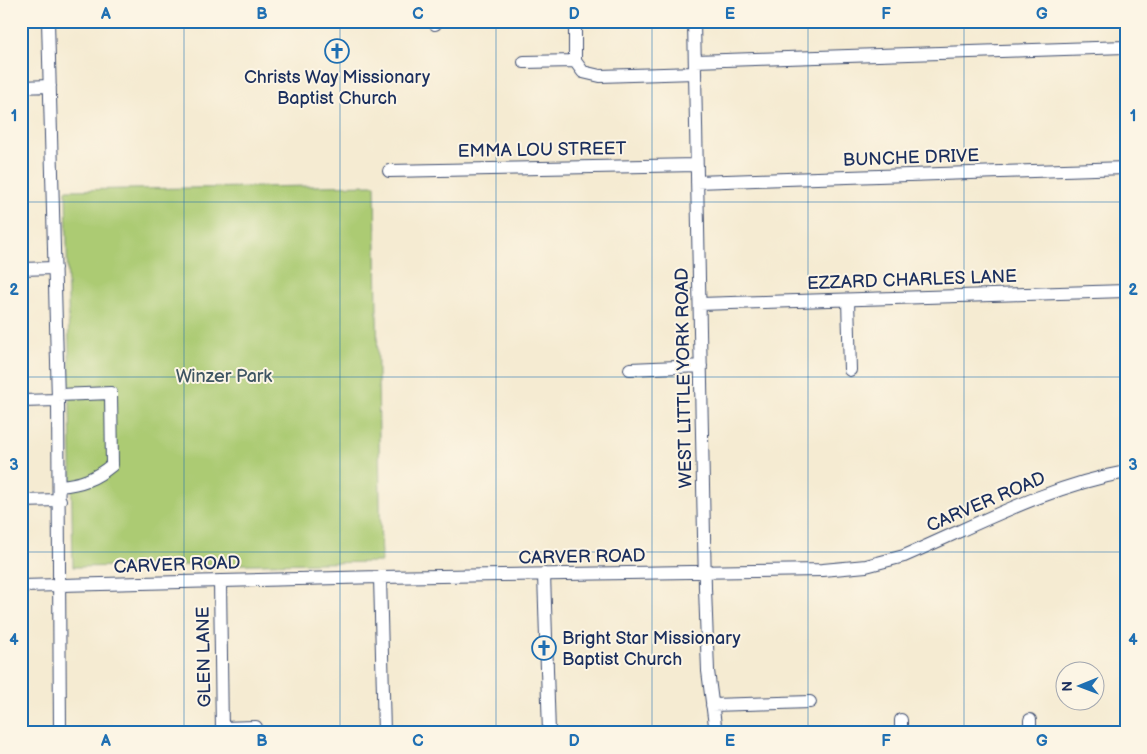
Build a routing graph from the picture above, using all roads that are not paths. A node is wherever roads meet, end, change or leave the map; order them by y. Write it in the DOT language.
graph roads {
  1 [pos="48,21"];
  2 [pos="575,21"];
  3 [pos="694,21"];
  4 [pos="1126,47"];
  5 [pos="575,61"];
  6 [pos="524,62"];
  7 [pos="695,67"];
  8 [pos="50,86"];
  9 [pos="21,87"];
  10 [pos="697,165"];
  11 [pos="1126,168"];
  12 [pos="389,171"];
  13 [pos="697,182"];
  14 [pos="55,268"];
  15 [pos="21,269"];
  16 [pos="1126,291"];
  17 [pos="848,300"];
  18 [pos="700,304"];
  19 [pos="701,366"];
  20 [pos="630,369"];
  21 [pos="850,370"];
  22 [pos="58,398"];
  23 [pos="21,401"];
  24 [pos="1126,472"];
  25 [pos="60,486"];
  26 [pos="21,500"];
  27 [pos="60,500"];
  28 [pos="705,573"];
  29 [pos="544,574"];
  30 [pos="380,577"];
  31 [pos="220,581"];
  32 [pos="60,585"];
  33 [pos="21,586"];
  34 [pos="810,702"];
  35 [pos="712,705"];
  36 [pos="256,727"];
  37 [pos="222,730"];
  38 [pos="60,733"];
  39 [pos="384,733"];
  40 [pos="549,733"];
  41 [pos="716,733"];
  1 -- 8 [label="street"];
  2 -- 5 [label="street"];
  3 -- 7 [label="street, WEST LITTLE YORK ROAD"];
  4 -- 7 [label="street"];
  5 -- 6 [label="street"];
  5 -- 7 [label="street"];
  7 -- 10 [label="street, WEST LITTLE YORK ROAD"];
  8 -- 9 [label="street"];
  8 -- 14 [label="street"];
  10 -- 12 [label="street, EMMA LOU STREET"];
  10 -- 13 [label="street, WEST LITTLE YORK ROAD"];
  11 -- 13 [label="street, BUNCHE DRIVE"];
  13 -- 18 [label="street, WEST LITTLE YORK ROAD"];
  14 -- 15 [label="street"];
  14 -- 22 [label="street"];
  16 -- 17 [label="street, EZZARD CHARLES LANE"];
  17 -- 18 [label="street, EZZARD CHARLES LANE"];
  17 -- 21 [label="street"];
  18 -- 19 [label="street, WEST LITTLE YORK ROAD"];
  19 -- 20 [label="street"];
  19 -- 28 [label="street, WEST LITTLE YORK ROAD"];
  22 -- 23 [label="street"];
  22 -- 25 [label="street"];
  22 -- 25 [label="street"];
  24 -- 28 [label="street, CARVER ROAD"];
  25 -- 27 [label="street"];
  26 -- 27 [label="street"];
  27 -- 32 [label="street"];
  28 -- 29 [label="street, CARVER ROAD"];
  28 -- 35 [label="street, WEST LITTLE YORK ROAD"];
  29 -- 30 [label="street, CARVER ROAD"];
  29 -- 40 [label="street"];
  30 -- 31 [label="street, CARVER ROAD"];
  30 -- 39 [label="street"];
  31 -- 32 [label="street, CARVER ROAD"];
  31 -- 37 [label="street, GLEN LANE"];
  32 -- 33 [label="street, CARVER ROAD"];
  32 -- 38 [label="street"];
  34 -- 35 [label="street"];
  35 -- 41 [label="street, WEST LITTLE YORK ROAD"];
  36 -- 37 [label="street"];
}
